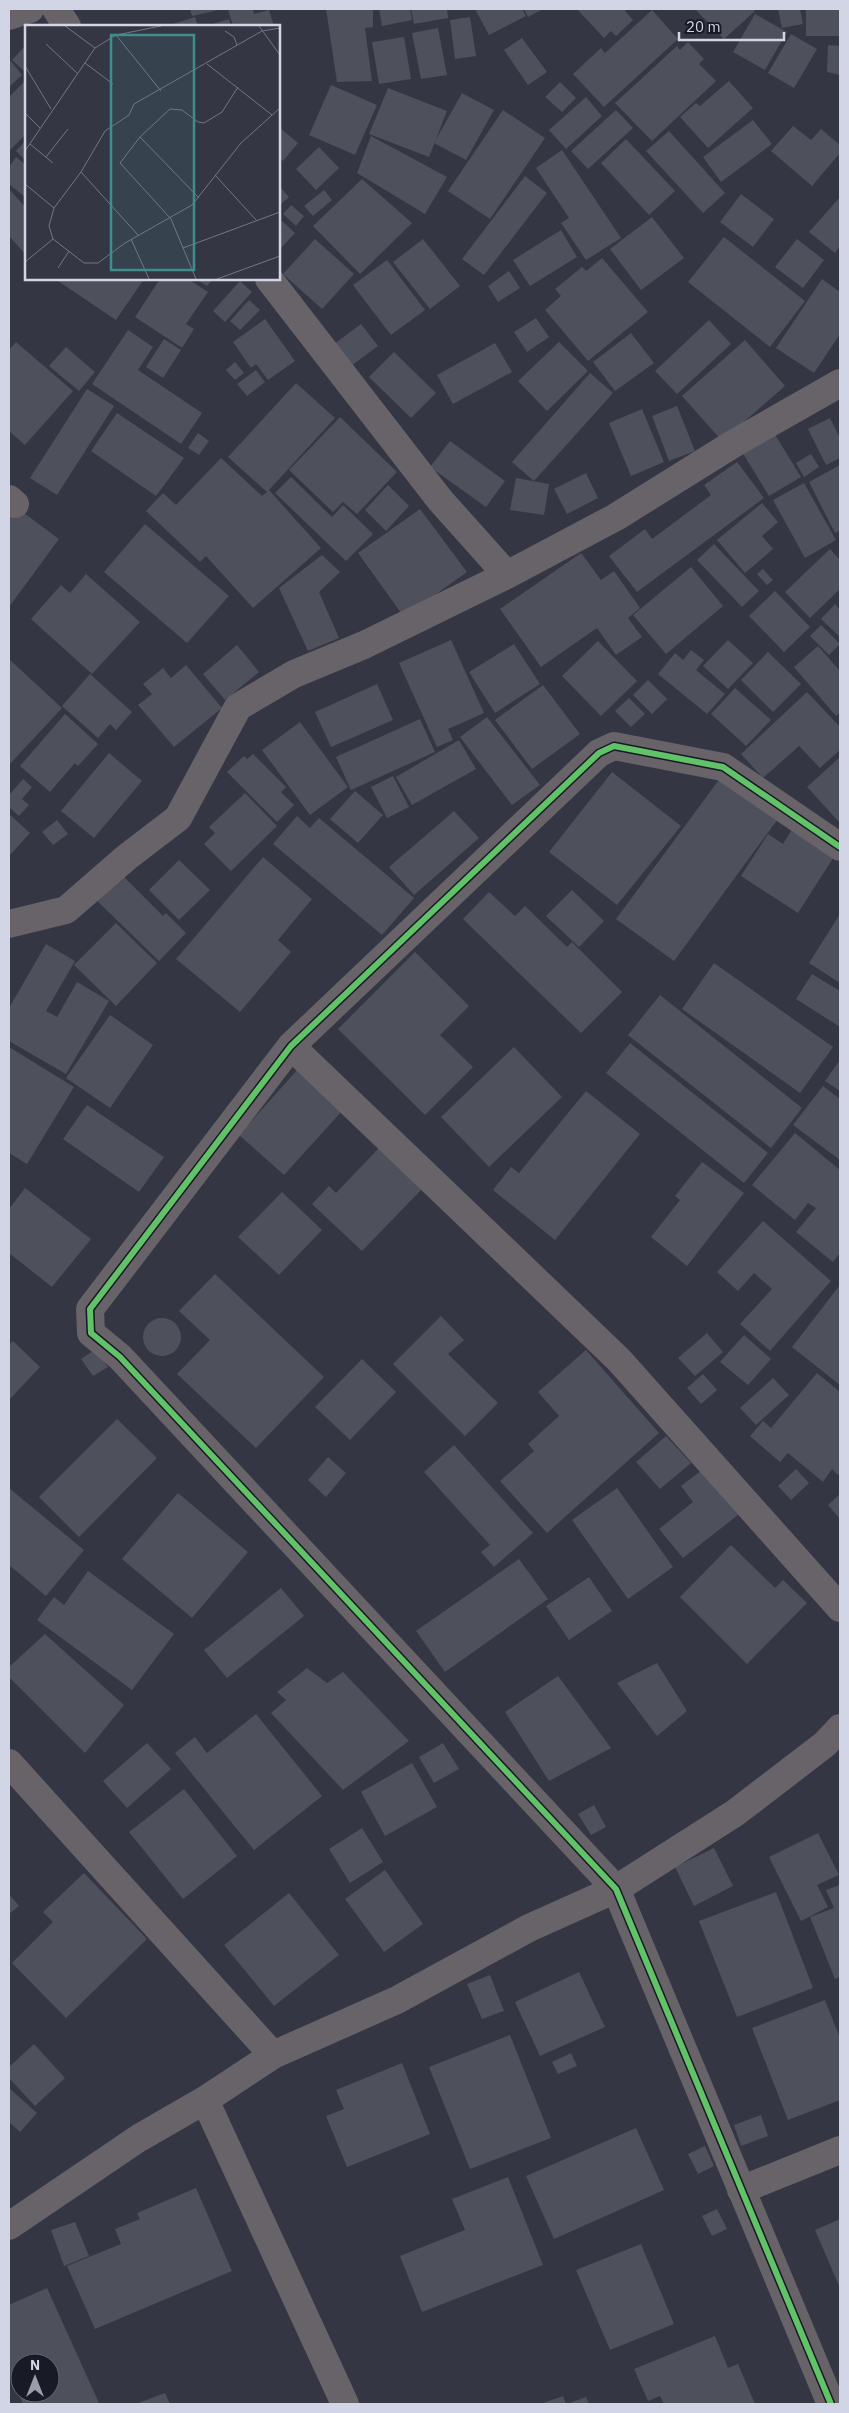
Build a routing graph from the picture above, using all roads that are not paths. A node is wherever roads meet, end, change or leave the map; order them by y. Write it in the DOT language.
graph roads {
  1 [pos="30,9"];
  2 [pos="56,9"];
  3 [pos="9,16"];
  4 [pos="66,25"];
  5 [pos="270,280"];
  6 [pos="840,383"];
  7 [pos="507,575"];
  8 [pos="840,847"];
  9 [pos="9,924"];
  10 [pos="291,1046"];
  11 [pos="840,1608"];
  12 [pos="840,1728"];
  13 [pos="9,1763"];
  14 [pos="616,1889"];
  15 [pos="273,2055"];
  16 [pos="205,2100"];
  17 [pos="840,2150"];
  18 [pos="741,2190"];
  19 [pos="9,2226"];
  20 [pos="344,2404"];
  21 [pos="831,2404"];
  1 -- 3 [label="street"];
  2 -- 4 [label="street"];
  5 -- 7 [label="street"];
  6 -- 7 [label="street"];
  7 -- 9 [label="street"];
  8 -- 10 [label="street"];
  10 -- 11 [label="street"];
  10 -- 14 [label="street"];
  12 -- 14 [label="street"];
  13 -- 15 [label="street"];
  14 -- 15 [label="street"];
  14 -- 18 [label="street"];
  15 -- 16 [label="street"];
  16 -- 19 [label="street"];
  16 -- 20 [label="street"];
  17 -- 18 [label="street"];
  18 -- 21 [label="street"];
}
